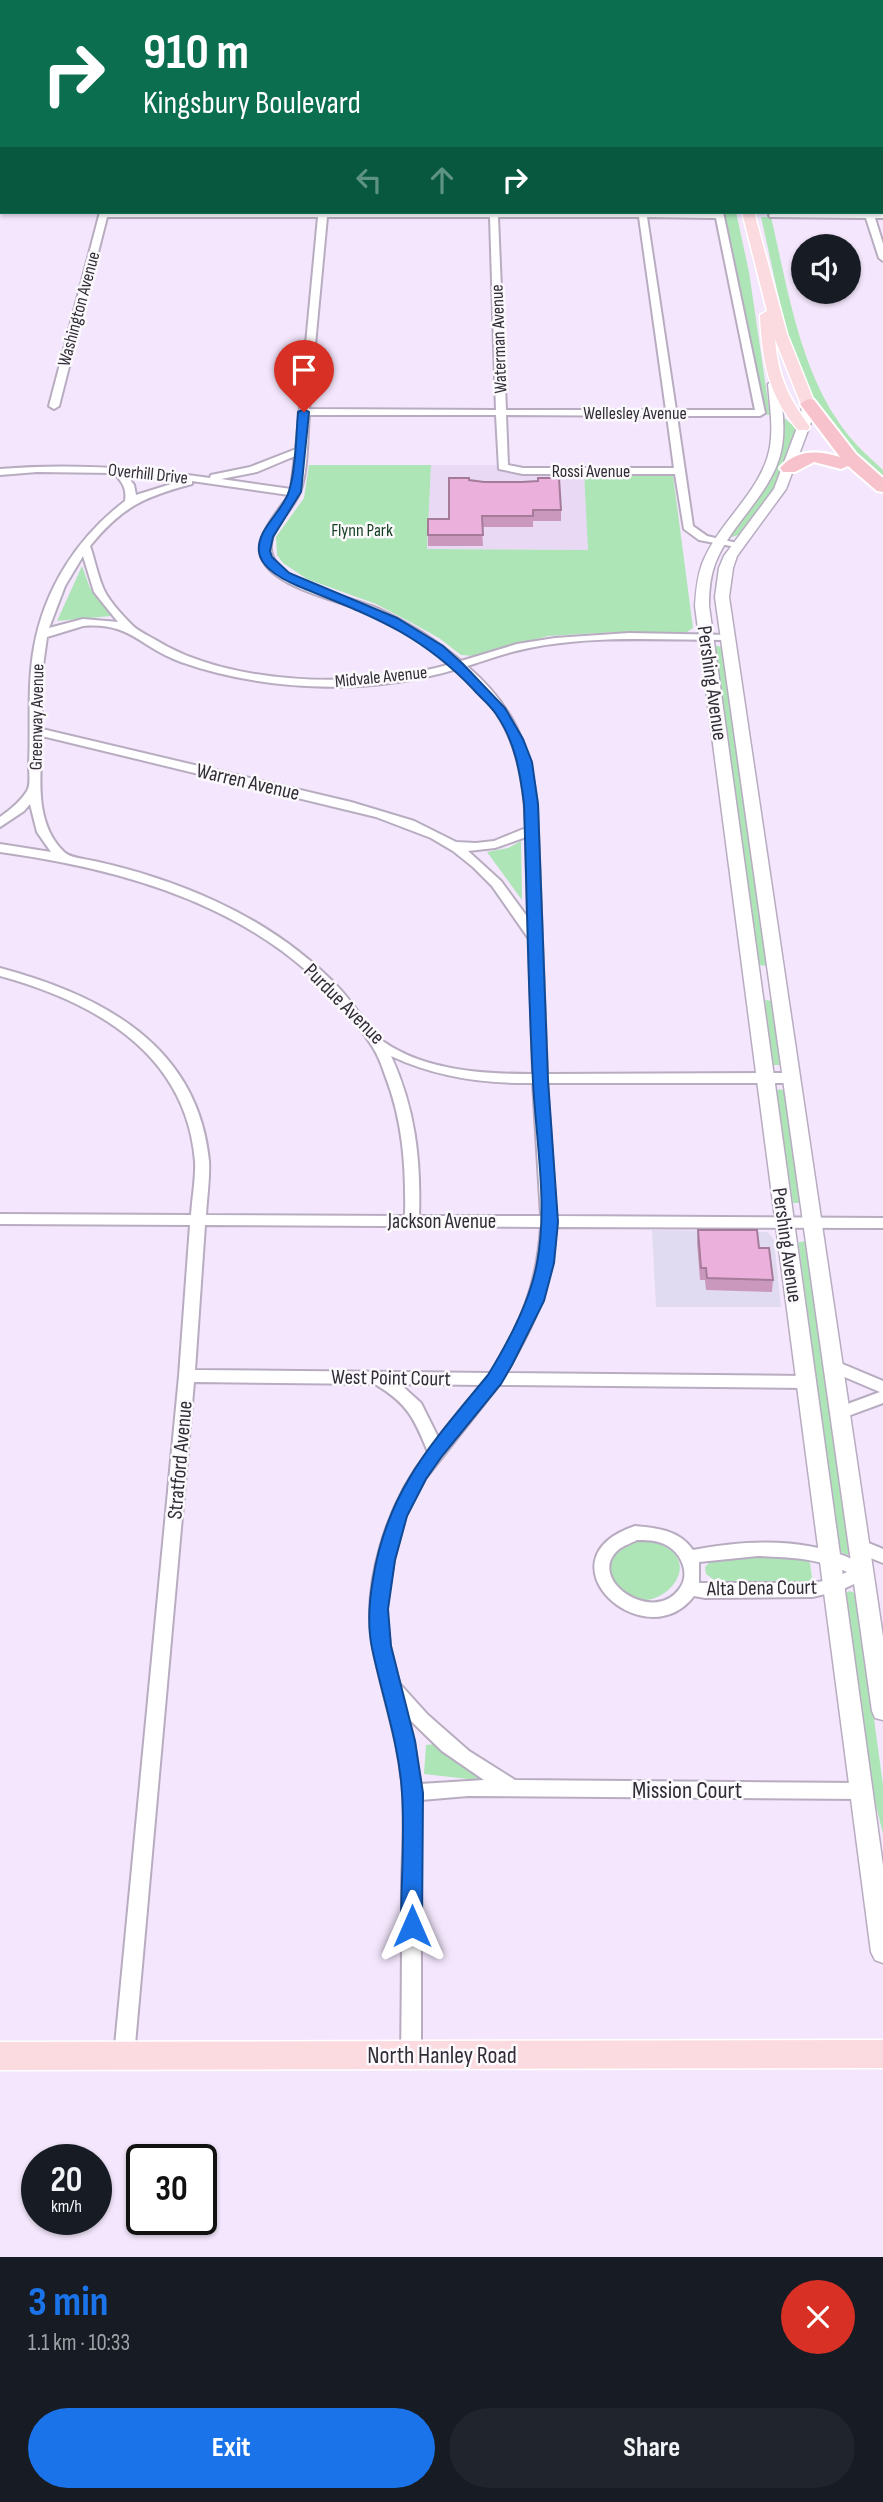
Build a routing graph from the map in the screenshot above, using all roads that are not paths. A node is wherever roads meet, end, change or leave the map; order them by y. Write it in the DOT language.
graph roads {
  1 [pos="104,214"];
  2 [pos="322,214"];
  3 [pos="494,214"];
  4 [pos="643,214"];
  5 [pos="719,214"];
  6 [pos="748,214"];
  7 [pos="869,214"];
  8 [pos="773,215"];
  9 [pos="883,215"];
  10 [pos="883,258"];
  11 [pos="766,285"];
  12 [pos="775,384"];
  13 [pos="808,404"];
  14 [pos="54,406"];
  15 [pos="304,412"];
  16 [pos="502,412"];
  17 [pos="673,413"];
  18 [pos="803,427"];
  19 [pos="301,450"];
  20 [pos="841,464"];
  21 [pos="503,467"];
  22 [pos="789,468"];
  23 [pos="680,471"];
  24 [pos="0,472"];
  25 [pos="118,472"];
  26 [pos="197,479"];
  27 [pos="883,487"];
  28 [pos="295,492"];
  29 [pos="883,501"];
  30 [pos="130,502"];
  31 [pos="719,542"];
  32 [pos="84,544"];
  33 [pos="737,546"];
  34 [pos="126,627"];
  35 [pos="43,635"];
  36 [pos="706,637"];
  37 [pos="727,637"];
  38 [pos="459,667"];
  39 [pos="36,731"];
  40 [pos="35,789"];
  41 [pos="0,823"];
  42 [pos="532,830"];
  43 [pos="455,846"];
  44 [pos="0,848"];
  45 [pos="61,856"];
  46 [pos="535,939"];
  47 [pos="0,972"];
  48 [pos="378,1044"];
  49 [pos="764,1078"];
  50 [pos="791,1078"];
  51 [pos="540,1080"];
  52 [pos="0,1219"];
  53 [pos="198,1220"];
  54 [pos="412,1221"];
  55 [pos="549,1222"];
  56 [pos="783,1223"];
  57 [pos="812,1223"];
  58 [pos="883,1223"];
  59 [pos="833,1366"];
  60 [pos="187,1376"];
  61 [pos="378,1378"];
  62 [pos="495,1380"];
  63 [pos="805,1382"];
  64 [pos="883,1387"];
  65 [pos="883,1397"];
  66 [pos="840,1413"];
  67 [pos="435,1451"];
  68 [pos="859,1546"];
  69 [pos="883,1556"];
  70 [pos="689,1557"];
  71 [pos="829,1557"];
  72 [pos="863,1572"];
  73 [pos="833,1586"];
  74 [pos="690,1588"];
  75 [pos="876,1609"];
  76 [pos="391,1683"];
  77 [pos="883,1711"];
  78 [pos="513,1789"];
  79 [pos="861,1791"];
  80 [pos="412,1793"];
  81 [pos="883,1952"];
  82 [pos="883,2054"];
  83 [pos="411,2055"];
  84 [pos="0,2056"];
  85 [pos="124,2056"];
  1 -- 14 [label="street, Washington Avenue"];
  2 -- 15 [label="street"];
  3 -- 16 [label="street, Waterman Avenue"];
  4 -- 17 [label="street"];
  5 -- 17 [label="street, Wellesley Avenue"];
  6 -- 11 [label="main road"];
  7 -- 8 [label="street"];
  7 -- 9 [label="street"];
  7 -- 10 [label="street"];
  11 -- 12 [label="main road"];
  11 -- 13 [label="main road"];
  12 -- 18 [label="main road"];
  12 -- 31 [label="street, Pershing Avenue"];
  13 -- 18 [label="street, Pershing Avenue"];
  13 -- 27 [label="highway"];
  15 -- 16 [label="street, Wellesley Avenue"];
  15 -- 19 [label="street"];
  16 -- 17 [label="street, Wellesley Avenue"];
  16 -- 21 [label="street, Waterman Avenue"];
  17 -- 23 [label="street"];
  18 -- 20 [label="highway"];
  18 -- 22 [label="street, Pershing Avenue"];
  19 -- 26 [label="street"];
  19 -- 28 [label="street"];
  20 -- 22 [label="highway"];
  20 -- 29 [label="highway"];
  21 -- 23 [label="street, Rossi Avenue"];
  22 -- 33 [label="street, Pershing Avenue"];
  23 -- 31 [label="street"];
  24 -- 25 [label="street, Overhill Drive"];
  25 -- 26 [label="street, Overhill Drive"];
  25 -- 30 [label="street"];
  26 -- 28 [label="street, Overhill Drive"];
  26 -- 30 [label="street, Greenway Avenue"];
  28 -- 38 [label="street"];
  30 -- 32 [label="street, Greenway Avenue"];
  31 -- 33 [label="street"];
  31 -- 36 [label="street, Pershing Avenue"];
  32 -- 34 [label="street, Midvale Avenue"];
  32 -- 35 [label="street, Greenway Avenue"];
  33 -- 37 [label="street, Pershing Avenue"];
  34 -- 35 [label="street, Midvale Avenue"];
  34 -- 38 [label="street, Midvale Avenue"];
  35 -- 39 [label="street, Greenway Avenue"];
  36 -- 37 [label="street, Midvale Avenue"];
  36 -- 38 [label="street, Midvale Avenue"];
  36 -- 49 [label="street, Pershing Avenue"];
  37 -- 50 [label="street, Pershing Avenue"];
  38 -- 42 [label="street"];
  39 -- 40 [label="street, Greenway Avenue"];
  39 -- 43 [label="street, Warren Avenue"];
  40 -- 41 [label="street, Greenway Avenue"];
  40 -- 45 [label="street, Greenway Avenue"];
  42 -- 43 [label="street, Warren Avenue"];
  42 -- 46 [label="street"];
  43 -- 46 [label="street, Warren Avenue"];
  44 -- 45 [label="street, Purdue Avenue"];
  45 -- 48 [label="street, Purdue Avenue"];
  46 -- 51 [label="street"];
  47 -- 53 [label="street, Stratford Avenue"];
  48 -- 51 [label="street, Purdue Avenue"];
  48 -- 54 [label="street"];
  49 -- 50 [label="street, Purdue Avenue"];
  49 -- 51 [label="street, Purdue Avenue"];
  49 -- 56 [label="street, Pershing Avenue"];
  50 -- 57 [label="street, Pershing Avenue"];
  51 -- 55 [label="street"];
  52 -- 53 [label="street, Jackson Avenue"];
  53 -- 54 [label="street, Jackson Avenue"];
  53 -- 60 [label="street, Stratford Avenue"];
  54 -- 55 [label="street, Jackson Avenue"];
  55 -- 56 [label="street, Jackson Avenue"];
  55 -- 62 [label="street"];
  56 -- 57 [label="street, Jackson Avenue"];
  56 -- 63 [label="street, Pershing Avenue"];
  57 -- 58 [label="street, Jackson Avenue"];
  57 -- 59 [label="street, Pershing Avenue"];
  59 -- 64 [label="street"];
  59 -- 66 [label="street, Pershing Avenue"];
  60 -- 61 [label="street, West Point Court"];
  60 -- 85 [label="street, Stratford Avenue"];
  61 -- 62 [label="street, West Point Court"];
  61 -- 67 [label="street"];
  62 -- 63 [label="street, West Point Court"];
  62 -- 67 [label="street"];
  63 -- 71 [label="street, Pershing Avenue"];
  65 -- 66 [label="street"];
  66 -- 68 [label="street, Pershing Avenue"];
  67 -- 76 [label="street"];
  68 -- 69 [label="street"];
  68 -- 72 [label="street, Pershing Avenue"];
  70 -- 71 [label="street, Alta Dena Court"];
  70 -- 74 [label="street, Alta Dena Court"];
  70 -- 74 [label="street, Alta Dena Court"];
  71 -- 72 [label="street, Alta Dena Court"];
  71 -- 73 [label="street, Pershing Avenue"];
  72 -- 73 [label="street, Alta Dena Court"];
  72 -- 75 [label="street, Pershing Avenue"];
  73 -- 74 [label="street, Alta Dena Court"];
  73 -- 79 [label="street, Pershing Avenue"];
  75 -- 77 [label="street, Pershing Avenue"];
  76 -- 78 [label="street"];
  76 -- 80 [label="street"];
  78 -- 79 [label="street, Mission Court"];
  78 -- 80 [label="street, Mission Court"];
  79 -- 81 [label="street, Pershing Avenue"];
  80 -- 83 [label="street"];
  82 -- 83 [label="main road, North Hanley Road"];
  83 -- 85 [label="main road, North Hanley Road"];
  84 -- 85 [label="main road, North Hanley Road"];
}
